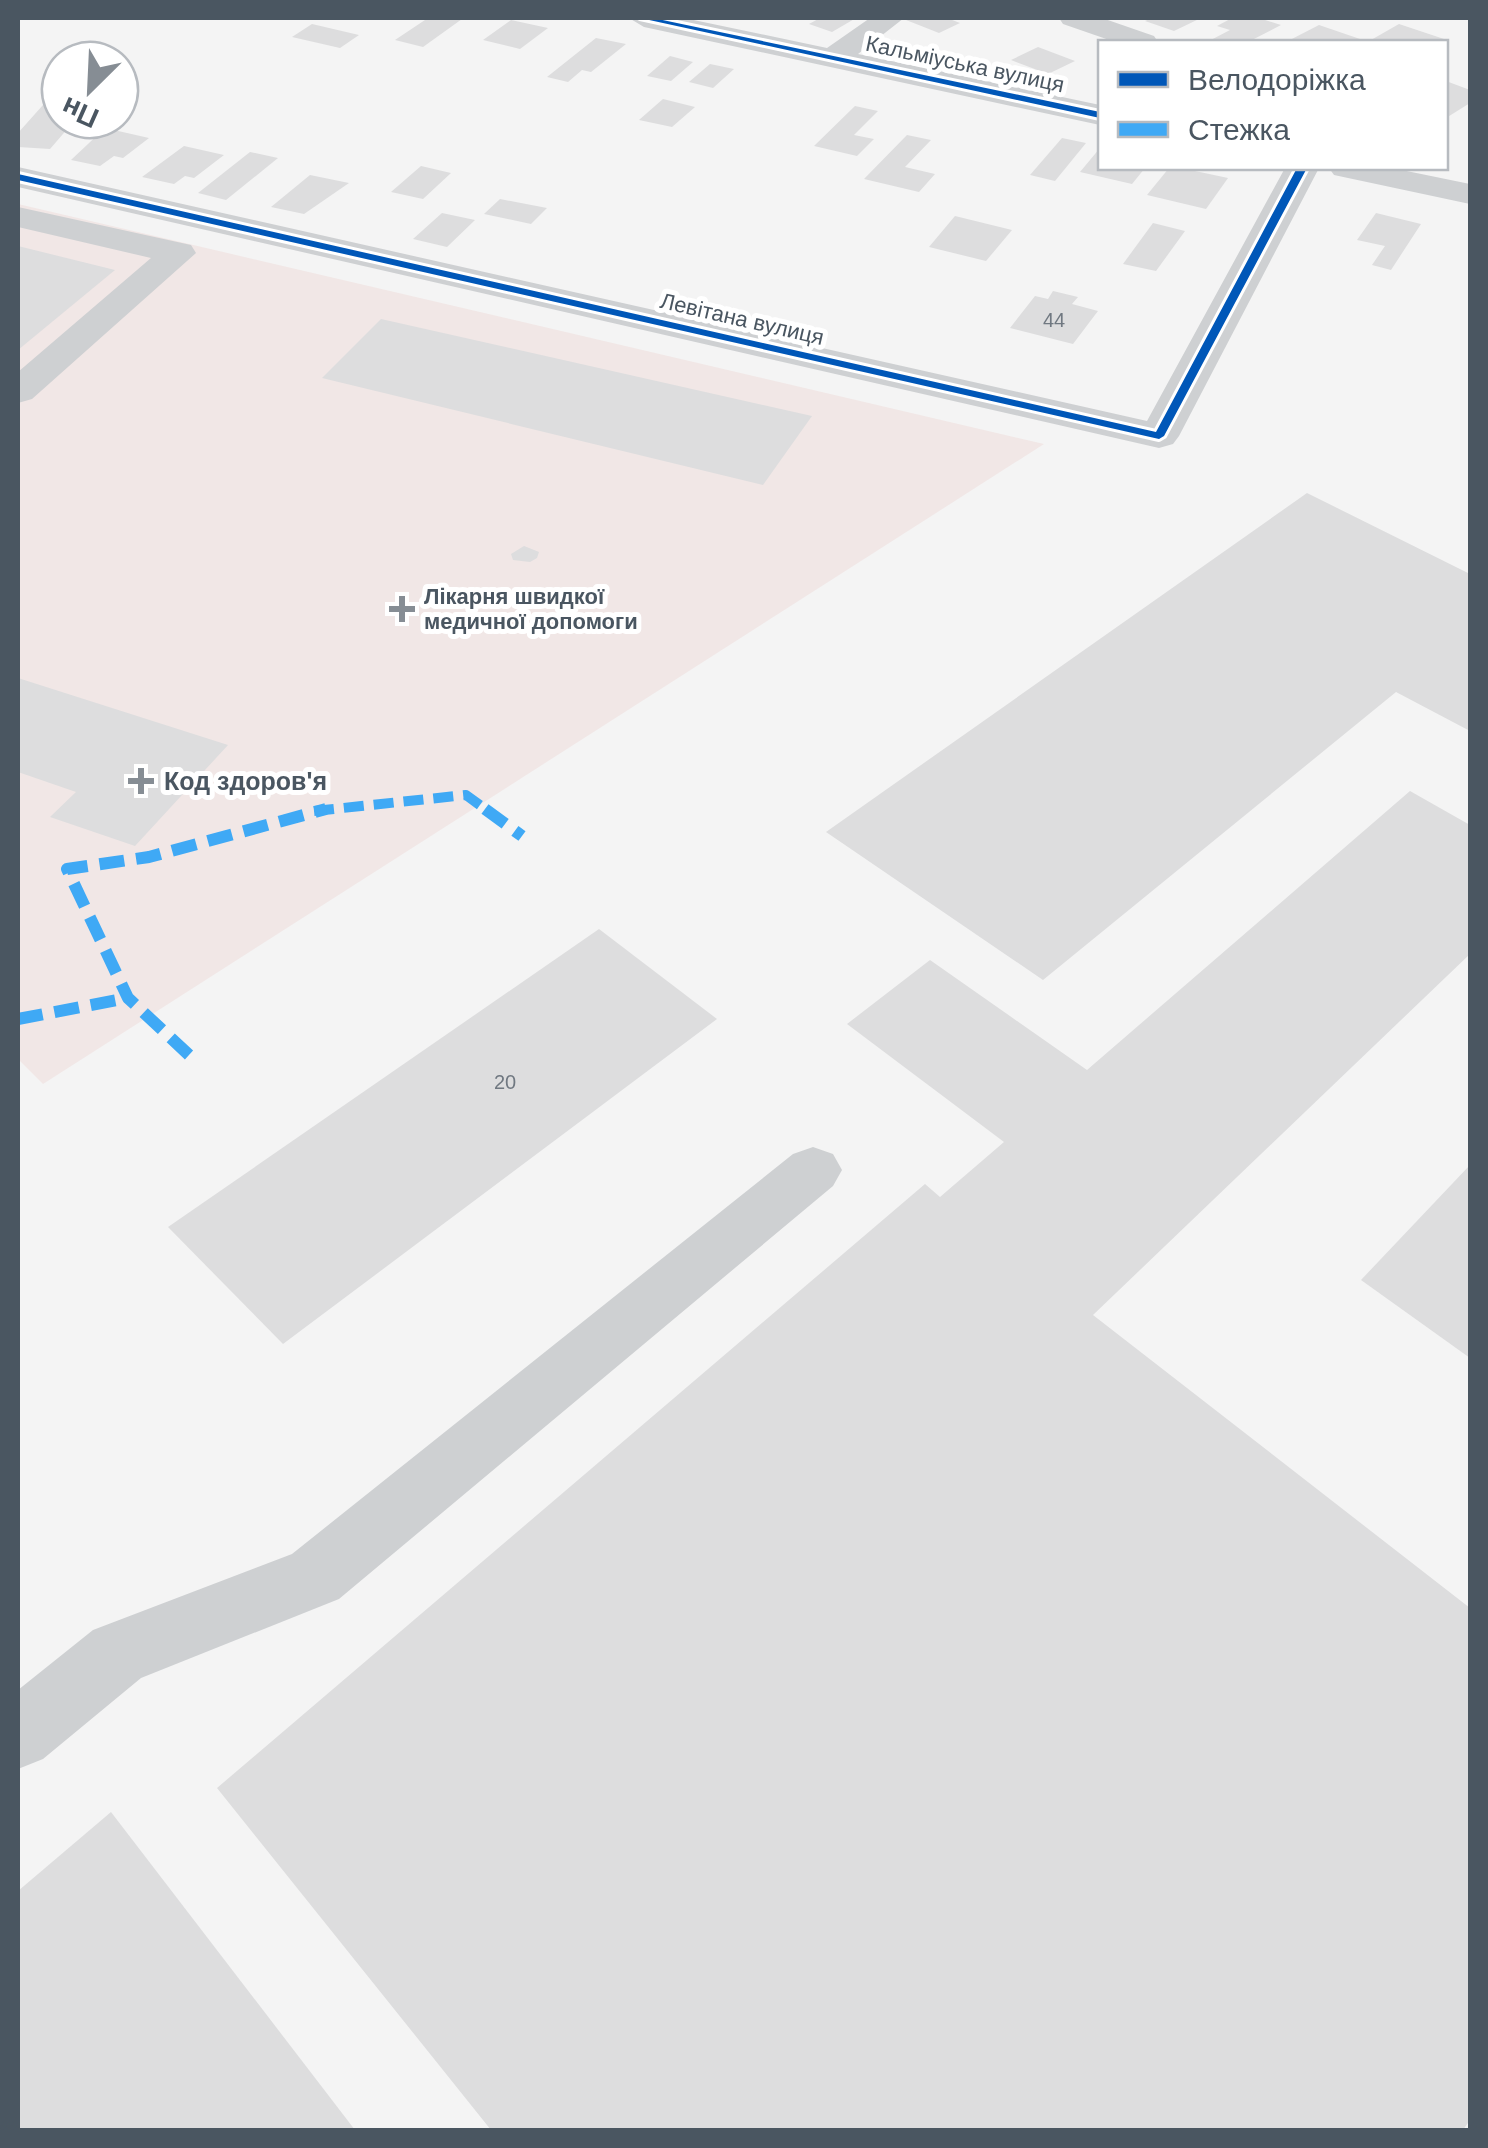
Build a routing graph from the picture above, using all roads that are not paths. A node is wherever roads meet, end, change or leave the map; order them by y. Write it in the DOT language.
graph roads {
  1 [pos="644,18"];
  2 [pos="890,18"];
  3 [pos="1074,18"];
  4 [pos="1137,40"];
  5 [pos="832,58"];
  6 [pos="1098,115"];
  7 [pos="1301,170"];
  8 [pos="1356,170"];
  9 [pos="18,177"];
  10 [pos="1470,194"];
  11 [pos="18,217"];
  12 [pos="18,391"];
  13 [pos="813,1170"];
  14 [pos="18,1734"];
  1 -- 5 [label="street, Кальміуська вулиця"];
  2 -- 5 [label="street"];
  3 -- 4 [label="street"];
  5 -- 6 [label="street, Кальміуська вулиця"];
  7 -- 9 [label="street, Левітана вулиця"];
  8 -- 10 [label="street"];
  11 -- 12 [label="street"];
  13 -- 14 [label="street"];
}
